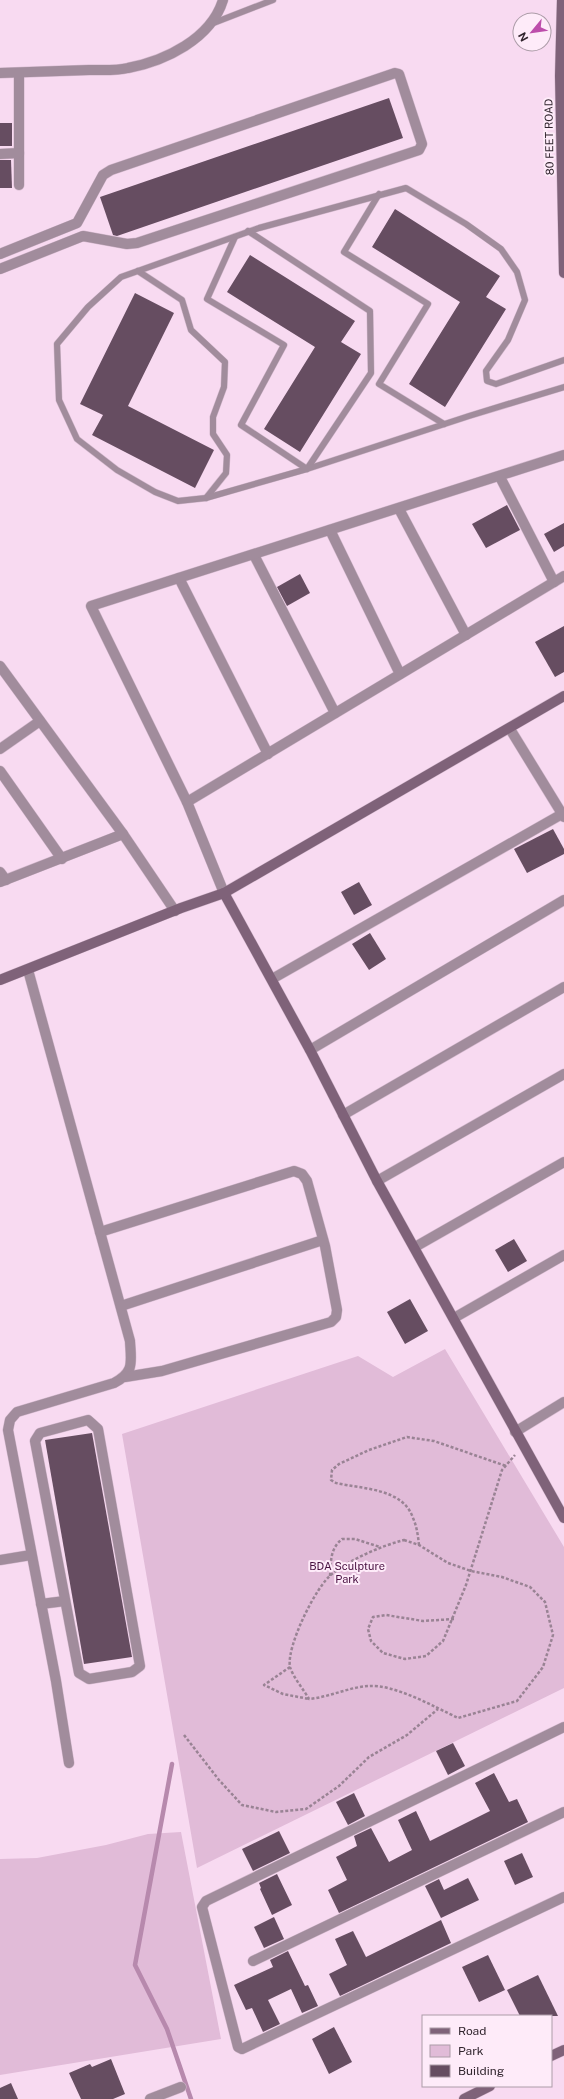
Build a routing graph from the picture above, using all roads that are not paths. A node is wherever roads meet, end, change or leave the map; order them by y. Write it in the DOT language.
graph roads {
  1 [pos="223,0"];
  2 [pos="273,0"];
  3 [pos="562,0"];
  4 [pos="207,26"];
  5 [pos="0,73"];
  6 [pos="19,73"];
  7 [pos="19,153"];
  8 [pos="0,154"];
  9 [pos="563,179"];
  10 [pos="19,185"];
  11 [pos="379,194"];
  12 [pos="248,232"];
  13 [pos="46,236"];
  14 [pos="235,237"];
  15 [pos="51,250"];
  16 [pos="0,254"];
  17 [pos="0,269"];
  18 [pos="138,271"];
  19 [pos="564,273"];
  20 [pos="564,360"];
  21 [pos="564,387"];
  22 [pos="444,424"];
  23 [pos="564,455"];
  24 [pos="307,469"];
  25 [pos="500,476"];
  26 [pos="206,498"];
  27 [pos="399,508"];
  28 [pos="330,530"];
  29 [pos="254,554"];
  30 [pos="564,576"];
  31 [pos="179,578"];
  32 [pos="554,582"];
  33 [pos="466,635"];
  34 [pos="0,666"];
  35 [pos="400,674"];
  36 [pos="564,696"];
  37 [pos="335,713"];
  38 [pos="40,720"];
  39 [pos="510,729"];
  40 [pos="0,749"];
  41 [pos="268,754"];
  42 [pos="0,771"];
  43 [pos="187,802"];
  44 [pos="563,815"];
  45 [pos="123,834"];
  46 [pos="62,859"];
  47 [pos="0,872"];
  48 [pos="3,881"];
  49 [pos="224,893"];
  50 [pos="564,900"];
  51 [pos="178,909"];
  52 [pos="28,970"];
  53 [pos="272,979"];
  54 [pos="0,980"];
  55 [pos="564,987"];
  56 [pos="310,1050"];
  57 [pos="564,1074"];
  58 [pos="343,1116"];
  59 [pos="564,1162"];
  60 [pos="378,1181"];
  61 [pos="100,1232"];
  62 [pos="323,1240"];
  63 [pos="415,1247"];
  64 [pos="564,1255"];
  65 [pos="121,1306"];
  66 [pos="454,1318"];
  67 [pos="125,1377"];
  68 [pos="564,1402"];
  69 [pos="515,1432"];
  70 [pos="564,1518"];
  71 [pos="31,1555"];
  72 [pos="0,1560"];
  73 [pos="65,1600"];
  74 [pos="41,1604"];
  75 [pos="564,1727"];
  76 [pos="69,1763"];
  77 [pos="564,1812"];
  78 [pos="564,1897"];
  79 [pos="253,1961"];
  80 [pos="564,2050"];
  81 [pos="552,2056"];
  82 [pos="181,2087"];
  83 [pos="488,2087"];
  84 [pos="150,2099"];
  85 [pos="464,2099"];
  1 -- 4 [label="street"];
  2 -- 4 [label="lane"];
  3 -- 9 [label="street, 80 FEET ROAD"];
  4 -- 6 [label="street"];
  5 -- 6 [label="street"];
  6 -- 7 [label="street"];
  7 -- 8 [label="street"];
  7 -- 10 [label="street"];
  9 -- 19 [label="street, 80 FEET ROAD"];
  11 -- 12 [label="lane"];
  11 -- 20 [label="lane"];
  11 -- 22 [label="lane"];
  12 -- 14 [label="lane"];
  12 -- 24 [label="lane"];
  13 -- 15 [label="street"];
  13 -- 15 [label="street"];
  13 -- 16 [label="street"];
  14 -- 18 [label="lane"];
  14 -- 24 [label="lane"];
  15 -- 17 [label="street"];
  18 -- 26 [label="lane"];
  18 -- 26 [label="lane"];
  21 -- 22 [label="lane"];
  22 -- 24 [label="lane"];
  23 -- 25 [label="street"];
  24 -- 26 [label="lane"];
  25 -- 27 [label="street"];
  25 -- 32 [label="street"];
  27 -- 28 [label="street"];
  27 -- 33 [label="street"];
  28 -- 29 [label="street"];
  28 -- 35 [label="street"];
  29 -- 31 [label="street"];
  29 -- 37 [label="street"];
  30 -- 32 [label="street"];
  31 -- 41 [label="street"];
  31 -- 43 [label="street"];
  32 -- 33 [label="street"];
  33 -- 35 [label="street"];
  34 -- 38 [label="street"];
  35 -- 37 [label="street"];
  36 -- 39 [label="street"];
  37 -- 41 [label="street"];
  38 -- 40 [label="street"];
  38 -- 45 [label="street"];
  39 -- 44 [label="street"];
  39 -- 49 [label="street"];
  41 -- 43 [label="street"];
  42 -- 46 [label="street"];
  43 -- 49 [label="street"];
  44 -- 53 [label="street"];
  45 -- 46 [label="street"];
  45 -- 51 [label="street"];
  46 -- 48 [label="street"];
  47 -- 48 [label="street"];
  49 -- 51 [label="street"];
  49 -- 53 [label="street"];
  50 -- 56 [label="street"];
  51 -- 52 [label="street"];
  52 -- 54 [label="street"];
  52 -- 61 [label="street"];
  53 -- 56 [label="street"];
  55 -- 58 [label="street"];
  56 -- 58 [label="street"];
  57 -- 60 [label="street"];
  58 -- 60 [label="street"];
  59 -- 63 [label="street"];
  60 -- 63 [label="street"];
  61 -- 62 [label="street"];
  61 -- 65 [label="street"];
  62 -- 65 [label="street"];
  62 -- 67 [label="street"];
  63 -- 66 [label="street"];
  64 -- 66 [label="street"];
  65 -- 67 [label="street"];
  66 -- 69 [label="street"];
  67 -- 71 [label="street"];
  68 -- 69 [label="street"];
  69 -- 70 [label="street"];
  71 -- 72 [label="street"];
  71 -- 74 [label="street"];
  73 -- 73 [label="street"];
  73 -- 74 [label="street"];
  74 -- 76 [label="street"];
  75 -- 78 [label="street"];
  77 -- 79 [label="street"];
  80 -- 81 [label="street"];
  82 -- 84 [label="street"];
  83 -- 85 [label="street"];
}
